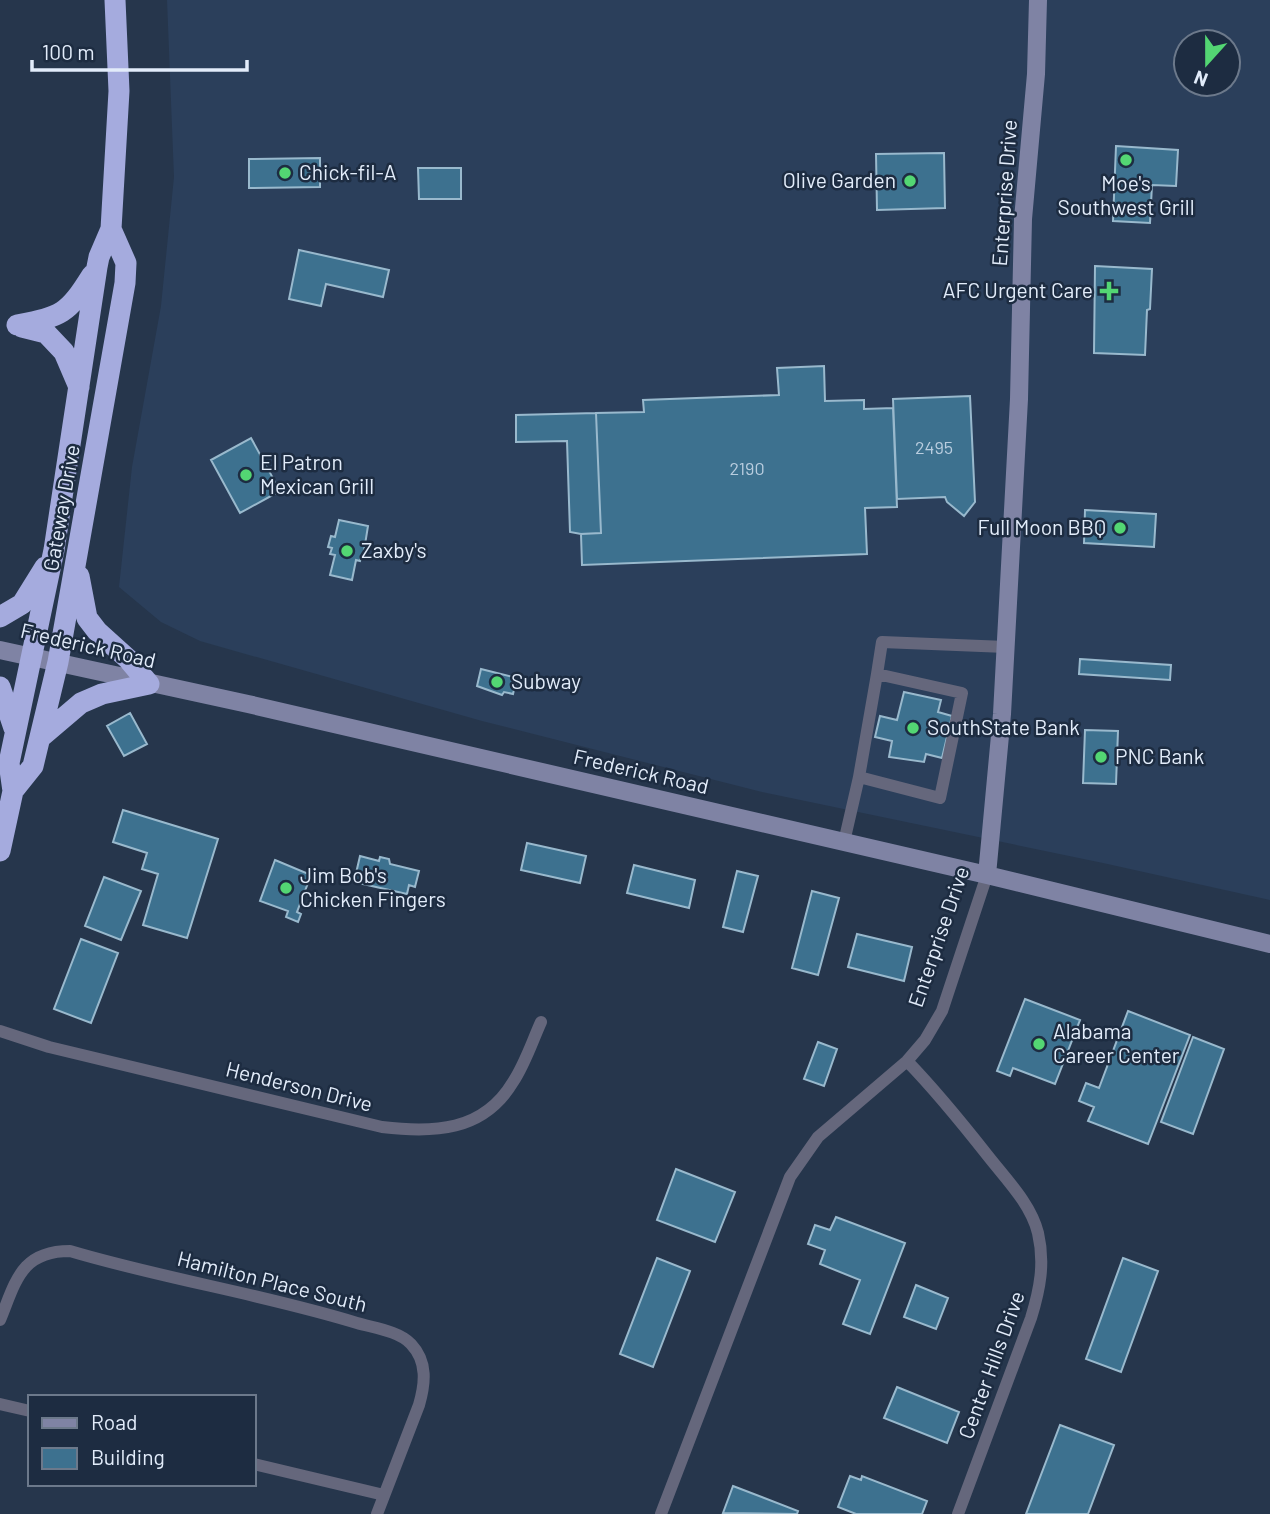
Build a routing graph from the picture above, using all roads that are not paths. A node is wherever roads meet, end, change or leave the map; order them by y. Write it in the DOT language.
graph roads {
  1 [pos="115,0"];
  2 [pos="1038,0"];
  3 [pos="111,229"];
  4 [pos="97,267"];
  5 [pos="79,387"];
  6 [pos="54,550"];
  7 [pos="77,560"];
  8 [pos="0,617"];
  9 [pos="1006,647"];
  10 [pos="0,650"];
  11 [pos="32,657"];
  12 [pos="58,662"];
  13 [pos="877,674"];
  14 [pos="149,684"];
  15 [pos="0,687"];
  16 [pos="15,729"];
  17 [pos="41,737"];
  18 [pos="859,777"];
  19 [pos="13,791"];
  20 [pos="844,842"];
  21 [pos="0,851"];
  22 [pos="987,875"];
  23 [pos="1270,944"];
  24 [pos="541,1022"];
  25 [pos="0,1031"];
  26 [pos="907,1061"];
  27 [pos="0,1320"];
  28 [pos="0,1404"];
  29 [pos="28,1411"];
  30 [pos="256,1464"];
  31 [pos="384,1495"];
  32 [pos="377,1514"];
  33 [pos="661,1514"];
  34 [pos="958,1514"];
  1 -- 3 [label="highway, Gateway Drive"];
  2 -- 9 [label="main road, Enterprise Drive"];
  3 -- 4 [label="highway, Gateway Drive"];
  3 -- 7 [label="highway, Gateway Drive"];
  4 -- 5 [label="highway, Gateway Drive"];
  4 -- 5 [label="highway"];
  5 -- 6 [label="highway, Gateway Drive"];
  6 -- 8 [label="highway"];
  6 -- 11 [label="highway, Gateway Drive"];
  7 -- 12 [label="highway, Gateway Drive"];
  7 -- 14 [label="highway"];
  9 -- 13 [label="street"];
  9 -- 22 [label="main road, Enterprise Drive"];
  10 -- 11 [label="main road, Frederick Road"];
  11 -- 12 [label="main road, Frederick Road"];
  11 -- 16 [label="highway, Gateway Drive"];
  12 -- 14 [label="main road, Frederick Road"];
  12 -- 17 [label="highway, Gateway Drive"];
  13 -- 18 [label="street"];
  13 -- 18 [label="street"];
  14 -- 17 [label="highway"];
  14 -- 20 [label="main road, Frederick Road"];
  15 -- 16 [label="highway"];
  16 -- 19 [label="highway, Gateway Drive"];
  17 -- 19 [label="highway, Gateway Drive"];
  18 -- 20 [label="street"];
  19 -- 21 [label="highway, Gateway Drive"];
  20 -- 22 [label="main road, Frederick Road"];
  22 -- 23 [label="main road, Frederick Road"];
  22 -- 26 [label="street, Enterprise Drive"];
  24 -- 25 [label="street, Henderson Drive"];
  26 -- 33 [label="street, Enterprise Drive"];
  26 -- 34 [label="street, Center Hills Drive"];
  27 -- 31 [label="street, Hamilton Place South"];
  28 -- 29 [label="street"];
  30 -- 31 [label="street"];
  31 -- 32 [label="street"];
}
